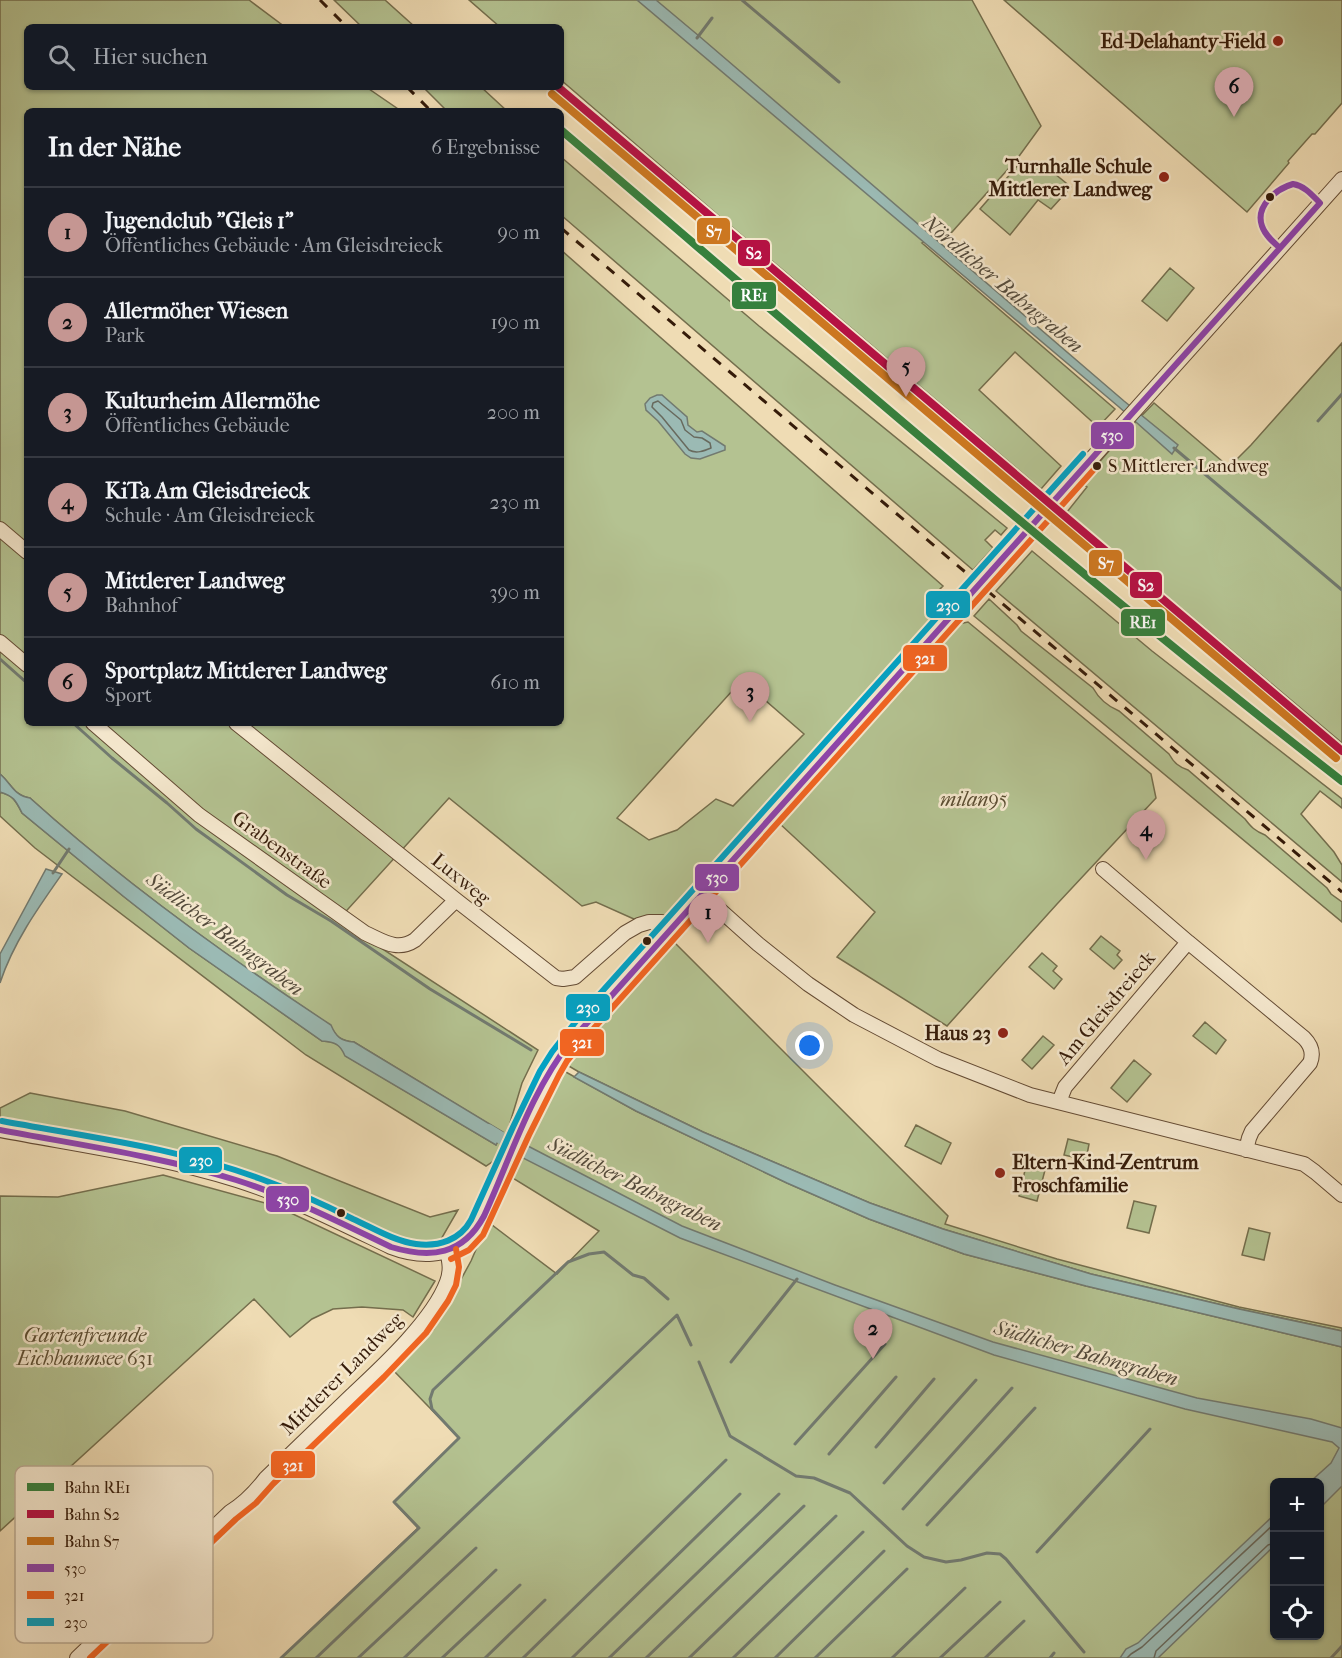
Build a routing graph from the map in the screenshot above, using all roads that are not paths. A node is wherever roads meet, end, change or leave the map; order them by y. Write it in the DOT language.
graph roads {
  1 [pos="1342,179"];
  2 [pos="0,529"];
  3 [pos="24,549"];
  4 [pos="0,642"];
  5 [pos="24,662"];
  6 [pos="96,726"];
  7 [pos="240,726"];
  8 [pos="1103,869"];
  9 [pos="702,894"];
  10 [pos="456,900"];
  11 [pos="671,929"];
  12 [pos="1188,942"];
  13 [pos="1059,1102"];
  14 [pos="0,1130"];
  15 [pos="1246,1150"];
  16 [pos="1342,1195"];
  17 [pos="447,1251"];
  18 [pos="213,1529"];
  19 [pos="93,1643"];
  20 [pos="77,1658"];
  1 -- 9 [label="street"];
  2 -- 3 [label="street"];
  4 -- 5 [label="street"];
  6 -- 10 [label="street, Grabenstraße"];
  7 -- 10 [label="street, Luxweg"];
  8 -- 12 [label="street"];
  9 -- 11 [label="street"];
  9 -- 13 [label="street"];
  10 -- 11 [label="street, Luxweg"];
  11 -- 17 [label="street"];
  12 -- 13 [label="street, Am Gleisdreieck"];
  12 -- 15 [label="street"];
  13 -- 15 [label="street"];
  14 -- 17 [label="street"];
  15 -- 16 [label="street"];
  17 -- 18 [label="street, Mittlerer Landweg"];
  19 -- 20 [label="street, Mittlerer Landweg"];
}
